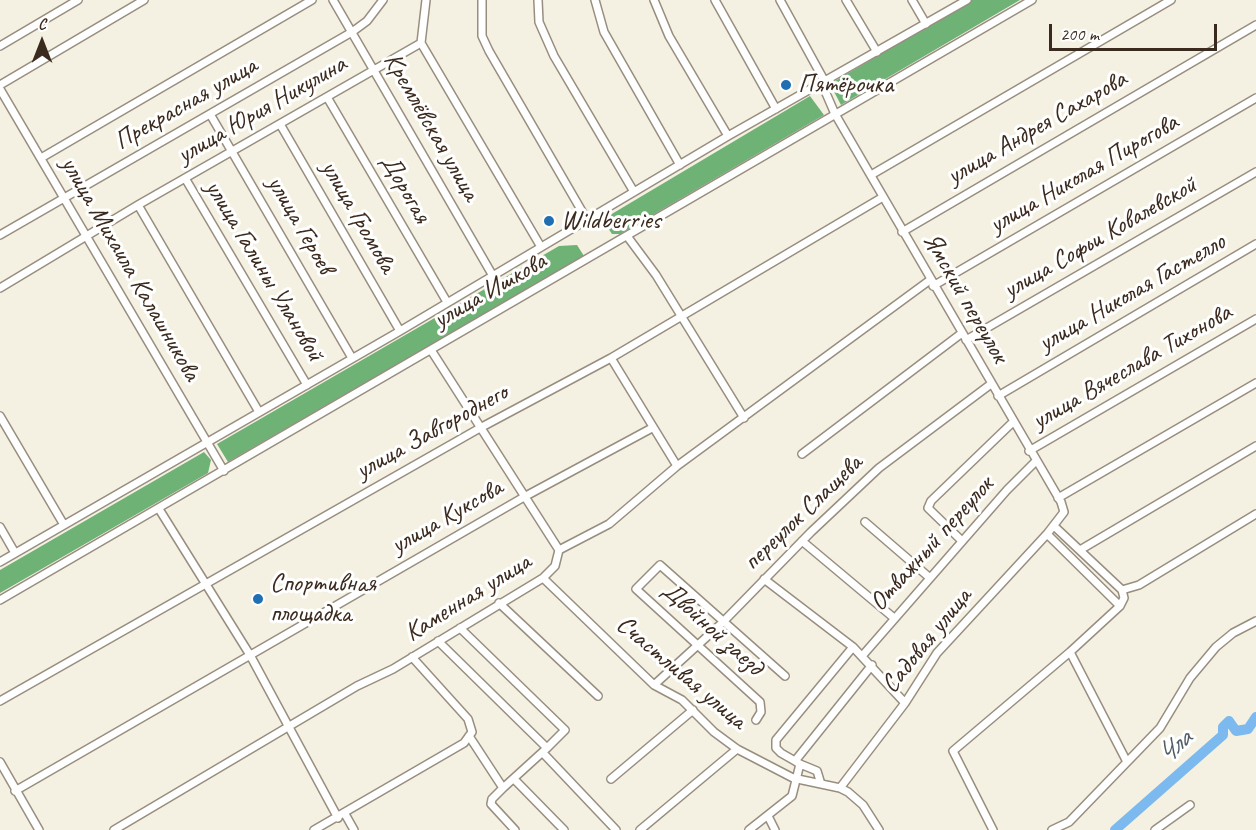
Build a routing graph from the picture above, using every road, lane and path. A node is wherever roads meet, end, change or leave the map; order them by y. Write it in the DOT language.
graph roads {
  1 [pos="78,0"];
  2 [pos="144,0"];
  3 [pos="312,0"];
  4 [pos="333,0"];
  5 [pos="383,0"];
  6 [pos="426,0"];
  7 [pos="482,0"];
  8 [pos="538,0"];
  9 [pos="595,0"];
  10 [pos="654,0"];
  11 [pos="715,0"];
  12 [pos="780,0"];
  13 [pos="846,0"];
  14 [pos="912,0"];
  15 [pos="967,0"];
  16 [pos="1032,0"];
  17 [pos="1171,0"];
  18 [pos="926,24"];
  19 [pos="1256,25"];
  20 [pos="352,32"];
  21 [pos="421,43"];
  22 [pos="0,46"];
  23 [pos="877,52"];
  24 [pos="375,70"];
  25 [pos="824,83"];
  26 [pos="0,87"];
  27 [pos="327,97"];
  28 [pos="1256,98"];
  29 [pos="776,109"];
  30 [pos="210,114"];
  31 [pos="835,114"];
  32 [pos="280,124"];
  33 [pos="728,136"];
  34 [pos="232,151"];
  35 [pos="41,158"];
  36 [pos="680,165"];
  37 [pos="1256,171"];
  38 [pos="871,175"];
  39 [pos="185,178"];
  40 [pos="634,192"];
  41 [pos="65,197"];
  42 [pos="883,197"];
  43 [pos="138,205"];
  44 [pos="587,220"];
  45 [pos="902,232"];
  46 [pos="0,235"];
  47 [pos="87,236"];
  48 [pos="627,236"];
  49 [pos="1256,244"];
  50 [pos="541,248"];
  51 [pos="493,276"];
  52 [pos="932,283"];
  53 [pos="0,288"];
  54 [pos="447,302"];
  55 [pos="683,317"];
  56 [pos="1256,319"];
  57 [pos="400,331"];
  58 [pos="962,333"];
  59 [pos="966,340"];
  60 [pos="431,350"];
  61 [pos="352,358"];
  62 [pos="611,358"];
  63 [pos="1256,383"];
  64 [pos="991,384"];
  65 [pos="307,385"];
  66 [pos="998,396"];
  67 [pos="259,412"];
  68 [pos="0,416"];
  69 [pos="744,418"];
  70 [pos="1013,422"];
  71 [pos="480,428"];
  72 [pos="652,428"];
  73 [pos="206,441"];
  74 [pos="1256,446"];
  75 [pos="1029,451"];
  76 [pos="802,454"];
  77 [pos="1035,462"];
  78 [pos="677,466"];
  79 [pos="225,471"];
  80 [pos="524,497"];
  81 [pos="1059,500"];
  82 [pos="159,509"];
  83 [pos="1256,514"];
  84 [pos="865,522"];
  85 [pos="64,525"];
  86 [pos="0,526"];
  87 [pos="1054,526"];
  88 [pos="1047,534"];
  89 [pos="802,541"];
  90 [pos="962,541"];
  91 [pos="559,550"];
  92 [pos="1080,550"];
  93 [pos="15,553"];
  94 [pos="0,562"];
  95 [pos="543,578"];
  96 [pos="930,578"];
  97 [pos="764,579"];
  98 [pos="207,583"];
  99 [pos="1122,590"];
  100 [pos="0,600"];
  101 [pos="500,603"];
  102 [pos="1120,606"];
  103 [pos="894,618"];
  104 [pos="1256,621"];
  105 [pos="722,623"];
  106 [pos="459,628"];
  107 [pos="438,641"];
  108 [pos="698,646"];
  109 [pos="853,647"];
  110 [pos="1070,652"];
  111 [pos="250,655"];
  112 [pos="863,655"];
  113 [pos="412,657"];
  114 [pos="872,665"];
  115 [pos="785,676"];
  116 [pos="654,685"];
  117 [pos="598,696"];
  118 [pos="0,701"];
  119 [pos="905,703"];
  120 [pos="693,710"];
  121 [pos="756,720"];
  122 [pos="288,728"];
  123 [pos="469,736"];
  124 [pos="737,749"];
  125 [pos="545,751"];
  126 [pos="0,762"];
  127 [pos="798,762"];
  128 [pos="1127,762"];
  129 [pos="514,778"];
  130 [pos="611,779"];
  131 [pos="797,780"];
  132 [pos="821,784"];
  133 [pos="503,788"];
  134 [pos="840,788"];
  135 [pos="15,790"];
  136 [pos="1190,805"];
  137 [pos="342,816"];
  138 [pos="768,816"];
  139 [pos="39,830"];
  140 [pos="114,830"];
  141 [pos="314,830"];
  142 [pos="354,830"];
  143 [pos="514,830"];
  144 [pos="564,830"];
  145 [pos="616,830"];
  146 [pos="640,830"];
  147 [pos="749,830"];
  148 [pos="775,830"];
  149 [pos="879,830"];
  150 [pos="993,830"];
  151 [pos="1052,830"];
  152 [pos="1155,830"];
  1 -- 22 [label="street"];
  2 -- 26 [label="street"];
  3 -- 35 [label="street"];
  4 -- 20 [label="street, Кремлёвская улица"];
  5 -- 20 [label="street, Прекрасная улица"];
  6 -- 21 [label="street"];
  7 -- 44 [label="street"];
  8 -- 40 [label="street"];
  9 -- 36 [label="street"];
  10 -- 33 [label="street"];
  11 -- 29 [label="street"];
  12 -- 25 [label="street, Ямский переулок"];
  13 -- 23 [label="street"];
  14 -- 18 [label="street"];
  15 -- 18 [label="street, улица Ишкова"];
  16 -- 31 [label="street, улица Ишкова"];
  17 -- 38 [label="street"];
  18 -- 23 [label="street, улица Ишкова"];
  19 -- 45 [label="street, улица Андрея Сахарова"];
  20 -- 24 [label="street, Кремлёвская улица"];
  20 -- 30 [label="street, Прекрасная улица"];
  21 -- 24 [label="street, улица Юрия Никулина"];
  21 -- 50 [label="street"];
  23 -- 25 [label="street, улица Ишкова"];
  24 -- 27 [label="street, улица Юрия Никулина"];
  24 -- 51 [label="street, Кремлёвская улица"];
  25 -- 29 [label="street, улица Ишкова"];
  25 -- 31 [label="street, Ямский переулок"];
  26 -- 35 [label="street, улица Михаила Калашникова"];
  27 -- 32 [label="street, улица Юрия Никулина"];
  27 -- 54 [label="street, Дорогая"];
  28 -- 52 [label="street, улица Николая Пирогова"];
  29 -- 33 [label="street, улица Ишкова"];
  30 -- 34 [label="street, улица Героев"];
  30 -- 41 [label="street, Прекрасная улица"];
  31 -- 38 [label="street, Ямский переулок"];
  31 -- 48 [label="street, улица Ишкова"];
  32 -- 34 [label="street, улица Юрия Никулина"];
  32 -- 57 [label="street, улица Громова"];
  33 -- 36 [label="street, улица Ишкова"];
  34 -- 39 [label="street, улица Юрия Никулина"];
  34 -- 61 [label="street, улица Героев"];
  35 -- 41 [label="street, улица Михаила Калашникова"];
  36 -- 40 [label="street, улица Ишкова"];
  37 -- 59 [label="street, улица Софьи Ковалевской"];
  38 -- 42 [label="street, Ямский переулок"];
  39 -- 43 [label="street, улица Юрия Никулина"];
  39 -- 65 [label="street, улица Галины Улановой"];
  40 -- 44 [label="street, улица Ишкова"];
  41 -- 46 [label="street, Прекрасная улица"];
  41 -- 47 [label="street, улица Михаила Калашникова"];
  42 -- 45 [label="street, Ямский переулок"];
  42 -- 55 [label="street, улица Завгороднего"];
  43 -- 47 [label="street, улица Юрия Никулина"];
  43 -- 67 [label="street"];
  44 -- 50 [label="street, улица Ишкова"];
  45 -- 52 [label="street, Ямский переулок"];
  47 -- 53 [label="street, улица Юрия Никулина"];
  47 -- 73 [label="street, улица Михаила Калашникова"];
  48 -- 55 [label="street"];
  48 -- 60 [label="street, улица Ишкова"];
  49 -- 66 [label="street, улица Николая Гастелло"];
  50 -- 51 [label="street, улица Ишкова"];
  51 -- 54 [label="street, улица Ишкова"];
  52 -- 58 [label="street, Ямский переулок"];
  52 -- 69 [label="street, Каменная улица"];
  54 -- 57 [label="street, улица Ишкова"];
  55 -- 62 [label="street, улица Завгороднего"];
  55 -- 69 [label="street"];
  56 -- 75 [label="street, улица Вячеслава Тихонова"];
  57 -- 61 [label="street, улица Ишкова"];
  58 -- 59 [label="street, Ямский переулок"];
  58 -- 76 [label="street, переулок Слащева"];
  59 -- 64 [label="street, Ямский переулок"];
  60 -- 71 [label="street"];
  60 -- 79 [label="street, улица Ишкова"];
  61 -- 65 [label="street, улица Ишкова"];
  62 -- 71 [label="street, улица Завгороднего"];
  62 -- 72 [label="street"];
  63 -- 81 [label="street"];
  64 -- 66 [label="street, Ямский переулок"];
  64 -- 89 [label="street, переулок Слащева"];
  65 -- 67 [label="street, улица Ишкова"];
  66 -- 70 [label="street, Ямский переулок"];
  67 -- 73 [label="street, улица Ишкова"];
  68 -- 85 [label="street"];
  69 -- 78 [label="street, Каменная улица"];
  70 -- 75 [label="street, Ямский переулок"];
  70 -- 90 [label="street"];
  71 -- 80 [label="street"];
  71 -- 98 [label="street, улица Завгороднего"];
  72 -- 78 [label="street"];
  72 -- 80 [label="street, улица Куксова"];
  73 -- 79 [label="street, улица Михаила Калашникова"];
  73 -- 85 [label="street, улица Ишкова"];
  74 -- 92 [label="street"];
  75 -- 77 [label="street, Ямский переулок"];
  77 -- 81 [label="street, Ямский переулок"];
  77 -- 90 [label="street, Отважный переулок"];
  78 -- 91 [label="street, Каменная улица"];
  79 -- 82 [label="street, улица Ишкова"];
  80 -- 91 [label="street"];
  80 -- 111 [label="street, улица Куксова"];
  81 -- 87 [label="street, Садовая улица"];
  82 -- 98 [label="street"];
  82 -- 100 [label="street, улица Ишкова"];
  83 -- 99 [label="street"];
  84 -- 96 [label="street"];
  85 -- 93 [label="street, улица Ишкова"];
  86 -- 93 [label="street"];
  87 -- 88 [label="street, Садовая улица"];
  87 -- 92 [label="street"];
  88 -- 102 [label="street"];
  88 -- 119 [label="street, Садовая улица"];
  89 -- 97 [label="street, переулок Слащева"];
  89 -- 103 [label="street"];
  90 -- 96 [label="street, Отважный переулок"];
  91 -- 95 [label="street, Каменная улица"];
  92 -- 99 [label="street"];
  93 -- 94 [label="street, улица Ишкова"];
  95 -- 101 [label="street, Каменная улица"];
  95 -- 116 [label="street, Счастливая улица"];
  96 -- 103 [label="street, Отважный переулок"];
  97 -- 105 [label="street, переулок Слащева"];
  97 -- 109 [label="street"];
  98 -- 111 [label="street"];
  98 -- 118 [label="street, улица Завгороднего"];
  99 -- 102 [label="street"];
  101 -- 106 [label="street, Каменная улица"];
  101 -- 117 [label="street"];
  102 -- 110 [label="street"];
  103 -- 112 [label="street, Отважный переулок"];
  104 -- 128 [label="street"];
  105 -- 108 [label="street, переулок Слащева"];
  105 -- 108 [label="street, Двойной заезд"];
  105 -- 115 [label="street, Двойной заезд"];
  106 -- 107 [label="street, Каменная улица"];
  106 -- 125 [label="street"];
  107 -- 113 [label="street, Каменная улица"];
  107 -- 125 [label="street"];
  108 -- 116 [label="street, переулок Слащева"];
  108 -- 121 [label="street, Двойной заезд"];
  109 -- 112 [label="street"];
  109 -- 127 [label="street"];
  110 -- 128 [label="street"];
  110 -- 150 [label="street"];
  111 -- 122 [label="street"];
  111 -- 135 [label="street, улица Куксова"];
  112 -- 114 [label="street"];
  113 -- 122 [label="street, Каменная улица"];
  113 -- 123 [label="street"];
  114 -- 119 [label="street"];
  114 -- 127 [label="street"];
  116 -- 120 [label="street, Счастливая улица"];
  119 -- 134 [label="street, Садовая улица"];
  120 -- 124 [label="street, Счастливая улица"];
  120 -- 130 [label="street"];
  122 -- 137 [label="street"];
  122 -- 140 [label="street, Каменная улица"];
  123 -- 133 [label="street"];
  123 -- 137 [label="street"];
  124 -- 131 [label="street, Счастливая улица"];
  124 -- 146 [label="street"];
  125 -- 129 [label="street"];
  125 -- 145 [label="street"];
  126 -- 135 [label="street"];
  127 -- 131 [label="street"];
  127 -- 132 [label="street"];
  128 -- 151 [label="street"];
  129 -- 133 [label="street"];
  129 -- 144 [label="street"];
  131 -- 132 [label="street, Счастливая улица"];
  131 -- 138 [label="street"];
  132 -- 134 [label="street, Счастливая улица"];
  133 -- 143 [label="street"];
  134 -- 149 [label="street"];
  135 -- 139 [label="street"];
  136 -- 152 [label="street"];
  137 -- 141 [label="street"];
  137 -- 142 [label="street"];
  138 -- 147 [label="street"];
  138 -- 148 [label="street"];
}
